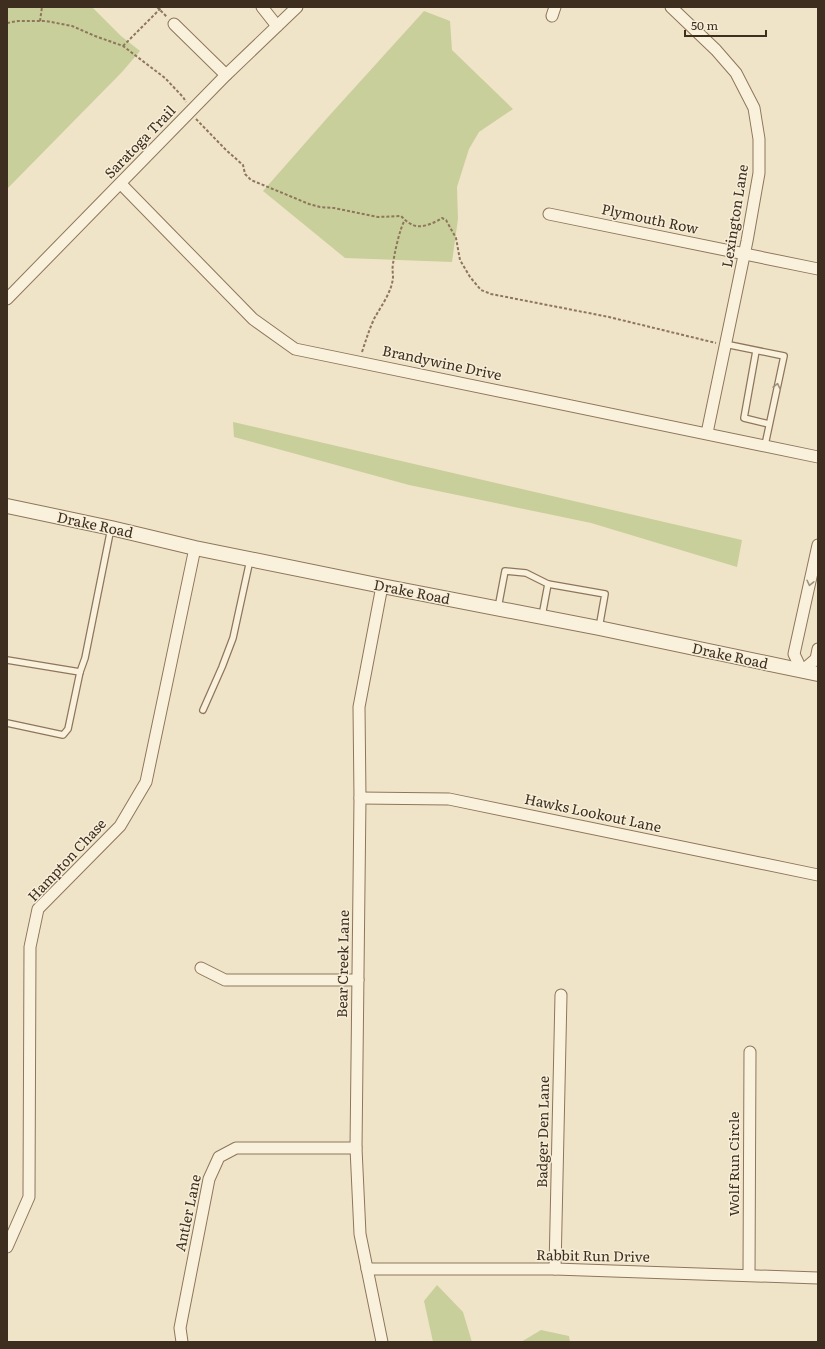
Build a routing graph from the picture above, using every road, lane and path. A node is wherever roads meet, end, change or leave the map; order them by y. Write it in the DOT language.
graph roads {
  1 [pos="42,7"];
  2 [pos="262,7"];
  3 [pos="297,7"];
  4 [pos="672,7"];
  5 [pos="159,8"];
  6 [pos="40,21"];
  7 [pos="7,23"];
  8 [pos="174,24"];
  9 [pos="277,26"];
  10 [pos="123,46"];
  11 [pos="226,75"];
  12 [pos="187,105"];
  13 [pos="196,119"];
  14 [pos="121,184"];
  15 [pos="549,214"];
  16 [pos="405,220"];
  17 [pos="745,254"];
  18 [pos="818,269"];
  19 [pos="7,299"];
  20 [pos="725,344"];
  21 [pos="756,351"];
  22 [pos="360,362"];
  23 [pos="769,424"];
  24 [pos="707,433"];
  25 [pos="765,445"];
  26 [pos="818,457"];
  27 [pos="7,506"];
  28 [pos="111,528"];
  29 [pos="818,545"];
  30 [pos="195,548"];
  31 [pos="250,559"];
  32 [pos="548,584"];
  33 [pos="382,586"];
  34 [pos="497,609"];
  35 [pos="542,617"];
  36 [pos="599,628"];
  37 [pos="818,649"];
  38 [pos="7,660"];
  39 [pos="802,671"];
  40 [pos="80,672"];
  41 [pos="818,674"];
  42 [pos="203,710"];
  43 [pos="7,723"];
  44 [pos="360,798"];
  45 [pos="818,875"];
  46 [pos="202,968"];
  47 [pos="358,980"];
  48 [pos="561,995"];
  49 [pos="750,1052"];
  50 [pos="356,1148"];
  51 [pos="7,1247"];
  52 [pos="367,1269"];
  53 [pos="555,1270"];
  54 [pos="749,1275"];
  55 [pos="818,1278"];
  56 [pos="182,1342"];
  57 [pos="382,1342"];
  1 -- 6 [label="path"];
  2 -- 9 [label="street"];
  3 -- 9 [label="street, Saratoga Trail"];
  4 -- 17 [label="street, Lexington Lane"];
  5 -- 8 [label="path"];
  5 -- 10 [label="path"];
  6 -- 7 [label="path"];
  6 -- 10 [label="path"];
  8 -- 11 [label="street"];
  9 -- 11 [label="street, Saratoga Trail"];
  10 -- 12 [label="path"];
  11 -- 14 [label="street, Saratoga Trail"];
  13 -- 16 [label="path"];
  14 -- 19 [label="street, Saratoga Trail"];
  14 -- 22 [label="street, Brandywine Drive"];
  15 -- 17 [label="street, Plymouth Row"];
  16 -- 20 [label="path"];
  16 -- 22 [label="path"];
  17 -- 18 [label="street, Plymouth Row"];
  17 -- 20 [label="street, Lexington Lane"];
  20 -- 21 [label="lane"];
  20 -- 24 [label="street, Lexington Lane"];
  21 -- 23 [label="lane"];
  23 -- 21 [label="lane, one-way"];
  22 -- 24 [label="street, Brandywine Drive"];
  23 -- 25 [label="lane"];
  24 -- 25 [label="street, Brandywine Drive"];
  25 -- 26 [label="street, Brandywine Drive"];
  27 -- 28 [label="street, Drake Road"];
  28 -- 30 [label="street, Drake Road"];
  28 -- 40 [label="lane"];
  29 -- 39 [label="street, one-way"];
  30 -- 31 [label="street, Drake Road"];
  30 -- 51 [label="street, Hampton Chase"];
  31 -- 33 [label="street, Drake Road"];
  31 -- 42 [label="lane"];
  32 -- 34 [label="lane"];
  32 -- 35 [label="lane"];
  32 -- 36 [label="lane"];
  33 -- 34 [label="street, Drake Road"];
  33 -- 44 [label="street, Bear Creek Lane"];
  34 -- 35 [label="street, Drake Road"];
  35 -- 36 [label="street, Drake Road"];
  36 -- 39 [label="street, Drake Road"];
  37 -- 39 [label="street"];
  38 -- 40 [label="lane"];
  39 -- 41 [label="street, Drake Road"];
  40 -- 43 [label="lane"];
  44 -- 45 [label="street, Hawks Lookout Lane"];
  44 -- 47 [label="street, Bear Creek Lane"];
  46 -- 47 [label="street"];
  47 -- 50 [label="street, Bear Creek Lane"];
  48 -- 53 [label="street, Badger Den Lane"];
  49 -- 54 [label="street, Wolf Run Circle"];
  50 -- 52 [label="street, Bear Creek Lane"];
  50 -- 56 [label="street, Antler Lane"];
  52 -- 53 [label="street, Rabbit Run Drive"];
  52 -- 57 [label="street, Bear Creek Lane"];
  53 -- 54 [label="street, Rabbit Run Drive"];
  54 -- 55 [label="street, Rabbit Run Drive"];
}
